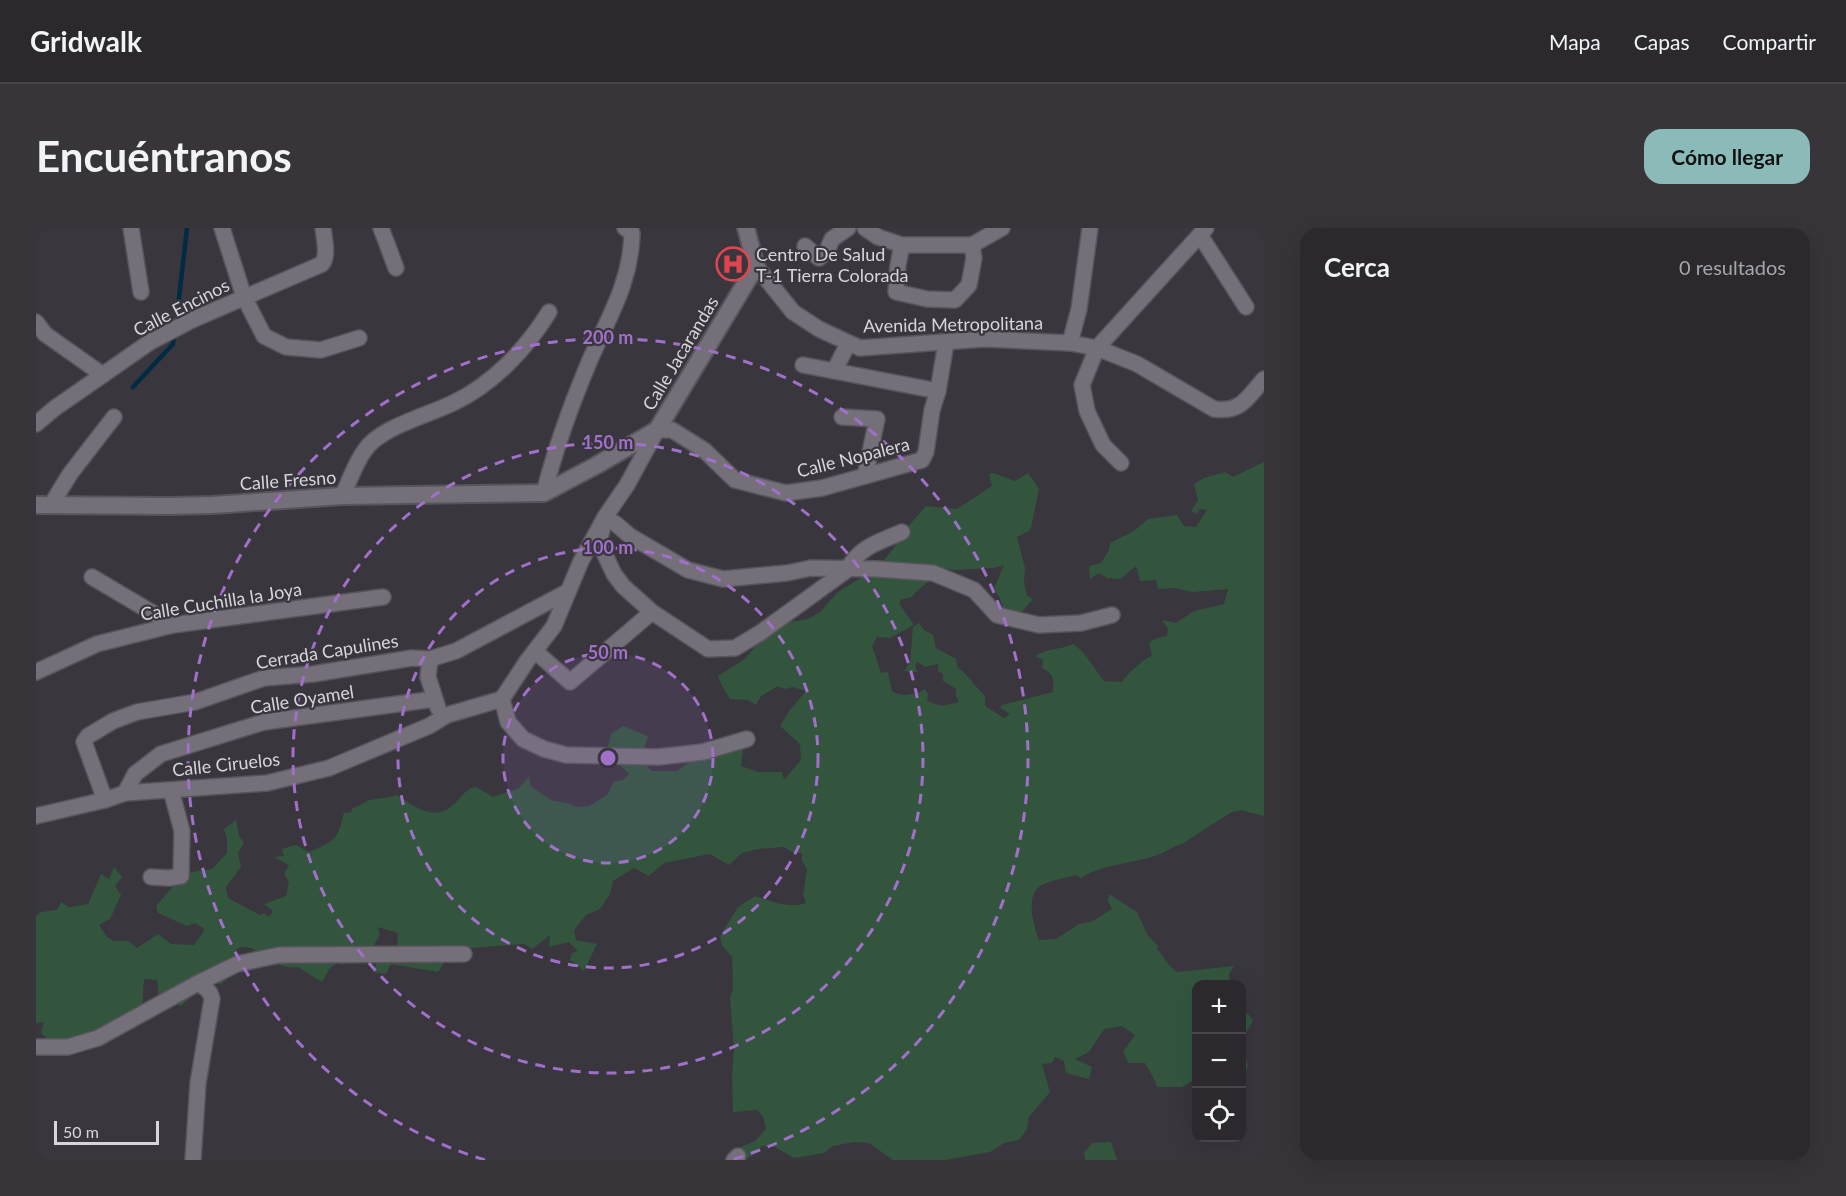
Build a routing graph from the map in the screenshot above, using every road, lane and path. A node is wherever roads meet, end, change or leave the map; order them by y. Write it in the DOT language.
graph roads {
  1 [pos="131,228"];
  2 [pos="222,228"];
  3 [pos="323,228"];
  4 [pos="381,228"];
  5 [pos="625,228"];
  6 [pos="746,228"];
  7 [pos="848,228"];
  8 [pos="865,228"];
  9 [pos="1002,228"];
  10 [pos="1090,228"];
  11 [pos="1203,232"];
  12 [pos="902,245"];
  13 [pos="972,245"];
  14 [pos="805,246"];
  15 [pos="756,266"];
  16 [pos="396,268"];
  17 [pos="141,292"];
  18 [pos="244,297"];
  19 [pos="1246,306"];
  20 [pos="549,312"];
  21 [pos="36,322"];
  22 [pos="359,338"];
  23 [pos="946,343"];
  24 [pos="1070,343"];
  25 [pos="848,344"];
  26 [pos="1096,348"];
  27 [pos="803,364"];
  28 [pos="834,371"];
  29 [pos="103,375"];
  30 [pos="1264,379"];
  31 [pos="938,391"];
  32 [pos="114,417"];
  33 [pos="842,417"];
  34 [pos="36,424"];
  35 [pos="657,430"];
  36 [pos="1121,463"];
  37 [pos="865,476"];
  38 [pos="544,493"];
  39 [pos="342,495"];
  40 [pos="44,505"];
  41 [pos="605,518"];
  42 [pos="903,532"];
  43 [pos="847,570"];
  44 [pos="92,577"];
  45 [pos="567,592"];
  46 [pos="383,597"];
  47 [pos="652,612"];
  48 [pos="1112,615"];
  49 [pos="173,625"];
  50 [pos="535,651"];
  51 [pos="430,658"];
  52 [pos="36,672"];
  53 [pos="435,699"];
  54 [pos="502,699"];
  55 [pos="447,715"];
  56 [pos="747,740"];
  57 [pos="171,790"];
  58 [pos="125,793"];
  59 [pos="105,800"];
  60 [pos="36,816"];
  61 [pos="151,877"];
  62 [pos="464,954"];
  63 [pos="198,983"];
  64 [pos="36,1047"];
  65 [pos="193,1160"];
  1 -- 17 [label="street"];
  2 -- 18 [label="street"];
  3 -- 18 [label="street, Calle Encinos"];
  4 -- 16 [label="street"];
  5 -- 38 [label="street"];
  6 -- 15 [label="street, Avenida Metropolitana"];
  7 -- 14 [label="street"];
  8 -- 12 [label="street"];
  9 -- 13 [label="street"];
  10 -- 24 [label="street"];
  11 -- 19 [label="street"];
  11 -- 26 [label="street"];
  12 -- 13 [label="street"];
  12 -- 13 [label="street"];
  15 -- 25 [label="street, Avenida Metropolitana"];
  15 -- 35 [label="street, Calle Jacarandas"];
  18 -- 22 [label="street"];
  18 -- 29 [label="street, Calle Encinos"];
  20 -- 39 [label="street"];
  21 -- 29 [label="street"];
  23 -- 24 [label="street, Avenida Metropolitana"];
  23 -- 25 [label="street, Avenida Metropolitana"];
  23 -- 31 [label="street, Calle Nopalera"];
  24 -- 26 [label="street, Avenida Metropolitana"];
  25 -- 28 [label="street"];
  26 -- 30 [label="street, Avenida Metropolitana"];
  26 -- 36 [label="street"];
  27 -- 28 [label="street"];
  28 -- 31 [label="street"];
  29 -- 34 [label="street, Calle Encinos"];
  31 -- 37 [label="street, Calle Nopalera"];
  32 -- 40 [label="street"];
  33 -- 37 [label="street"];
  35 -- 37 [label="street, Calle Nopalera"];
  35 -- 38 [label="street, Calle Jacarandas"];
  35 -- 41 [label="street, Calle Jacarandas"];
  38 -- 39 [label="street, Calle Fresno"];
  39 -- 40 [label="street, Calle Fresno"];
  41 -- 43 [label="street"];
  41 -- 45 [label="street, Calle Jacarandas"];
  41 -- 47 [label="street"];
  42 -- 43 [label="street"];
  43 -- 47 [label="street"];
  43 -- 48 [label="street"];
  44 -- 49 [label="street"];
  45 -- 50 [label="street, Calle Jacarandas"];
  45 -- 51 [label="street, Cerrada Capulines"];
  46 -- 49 [label="street, Calle Cuchilla la Joya"];
  47 -- 50 [label="street"];
  49 -- 52 [label="street, Calle Cuchilla la Joya"];
  50 -- 54 [label="street, Calle Jacarandas"];
  51 -- 53 [label="street"];
  51 -- 59 [label="street, Cerrada Capulines"];
  53 -- 55 [label="street"];
  53 -- 58 [label="street, Calle Oyamel"];
  54 -- 55 [label="street, Calle Ciruelos"];
  54 -- 56 [label="street"];
  55 -- 57 [label="street, Calle Ciruelos"];
  57 -- 58 [label="street, Calle Ciruelos"];
  57 -- 61 [label="street"];
  58 -- 59 [label="street, Calle Ciruelos"];
  59 -- 60 [label="street, Calle Ciruelos"];
  62 -- 63 [label="street"];
  63 -- 64 [label="street"];
  63 -- 65 [label="street"];
}
